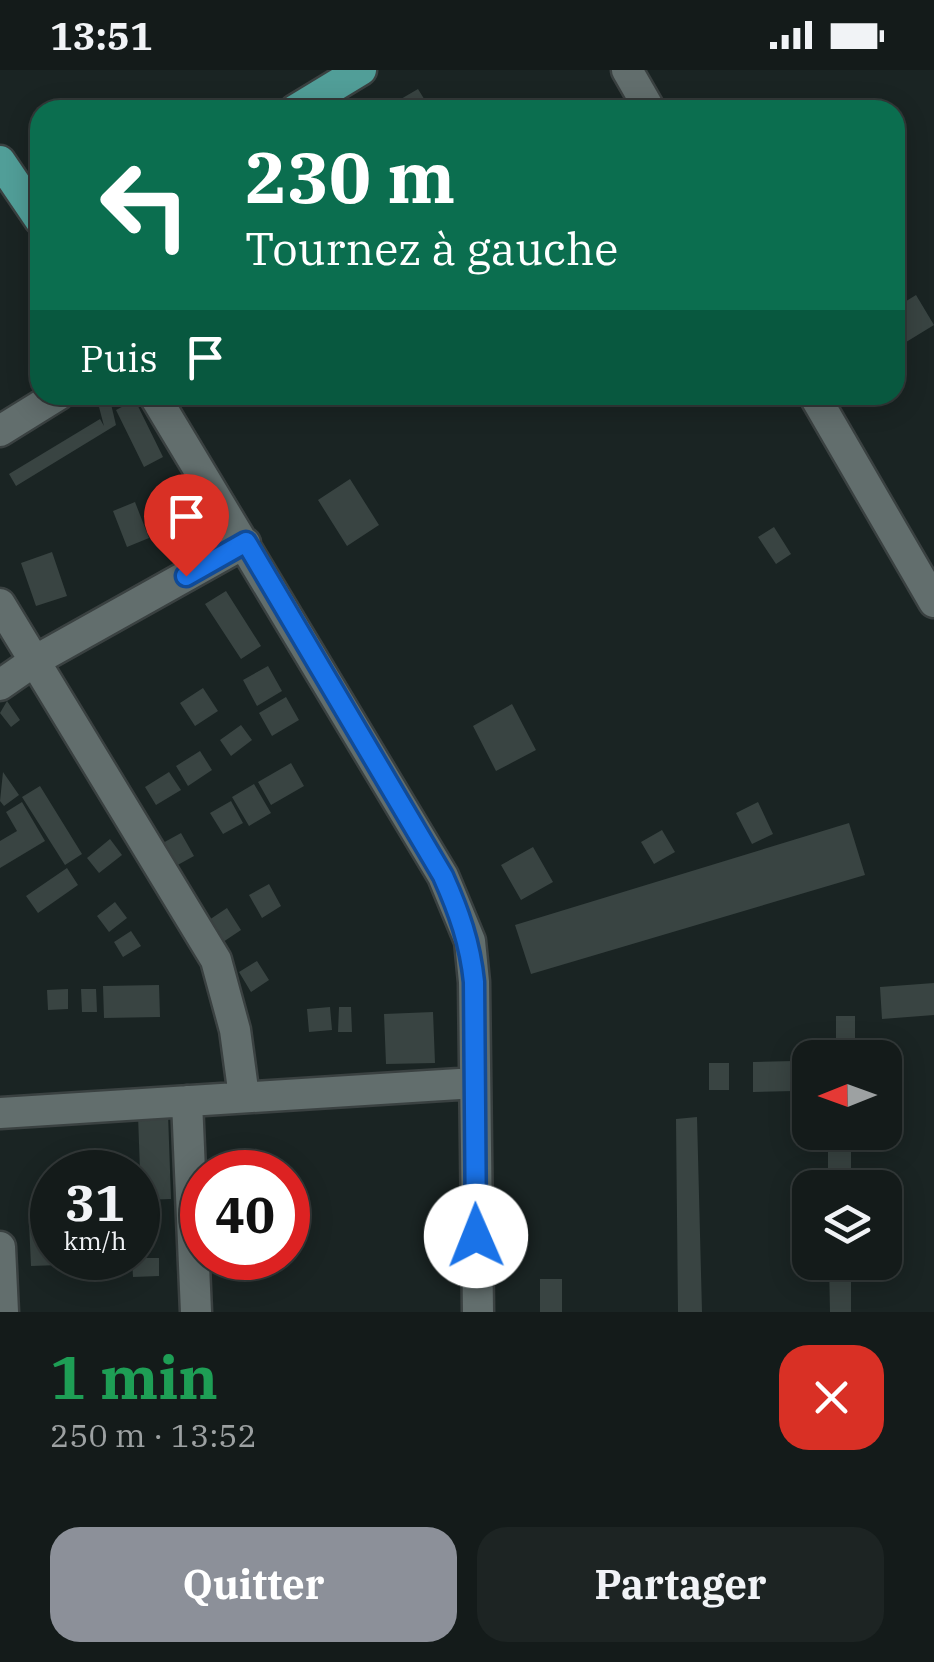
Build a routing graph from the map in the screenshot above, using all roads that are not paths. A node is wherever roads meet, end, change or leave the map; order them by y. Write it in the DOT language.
graph roads {
  1 [pos="361,70"];
  2 [pos="626,70"];
  3 [pos="312,100"];
  4 [pos="644,100"];
  5 [pos="0,161"];
  6 [pos="30,205"];
  7 [pos="42,405"];
  8 [pos="160,405"];
  9 [pos="820,405"];
  10 [pos="0,431"];
  11 [pos="246,542"];
  12 [pos="934,602"];
  13 [pos="0,604"];
  14 [pos="36,660"];
  15 [pos="0,685"];
  16 [pos="474,1083"];
  17 [pos="244,1097"];
  18 [pos="187,1101"];
  19 [pos="0,1113"];
  20 [pos="0,1247"];
  21 [pos="3,1312"];
  22 [pos="196,1312"];
  23 [pos="478,1312"];
  1 -- 3 [label="main road"];
  2 -- 4 [label="street"];
  5 -- 6 [label="main road"];
  7 -- 10 [label="street"];
  8 -- 11 [label="street"];
  9 -- 12 [label="street"];
  11 -- 14 [label="street"];
  11 -- 16 [label="street"];
  13 -- 14 [label="street"];
  14 -- 15 [label="street"];
  14 -- 17 [label="street"];
  16 -- 17 [label="street"];
  16 -- 23 [label="street"];
  17 -- 18 [label="street"];
  18 -- 19 [label="street"];
  18 -- 22 [label="street"];
  20 -- 21 [label="street"];
}
